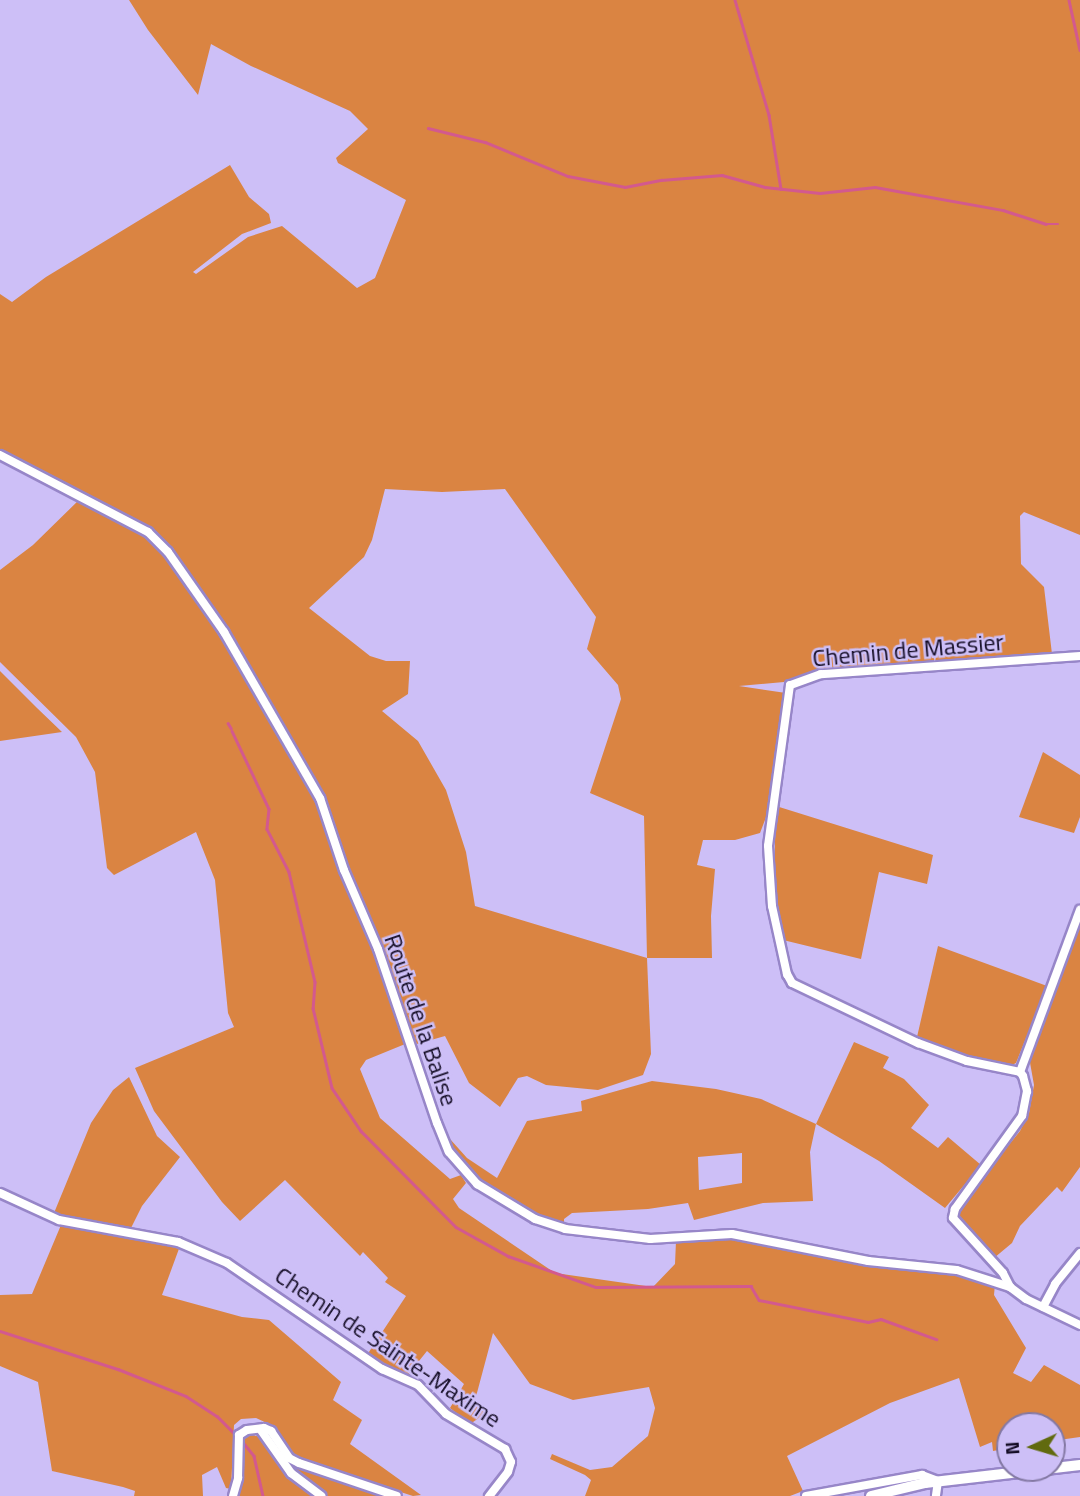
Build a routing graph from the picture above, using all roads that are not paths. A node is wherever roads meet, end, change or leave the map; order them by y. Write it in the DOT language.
graph roads {
  1 [pos="0,455"];
  2 [pos="1080,656"];
  3 [pos="1080,910"];
  4 [pos="1020,1072"];
  5 [pos="0,1193"];
  6 [pos="1080,1253"];
  7 [pos="1010,1287"];
  8 [pos="1044,1307"];
  9 [pos="1080,1325"];
  10 [pos="260,1429"];
  11 [pos="1080,1465"];
  12 [pos="938,1481"];
  13 [pos="233,1496"];
  14 [pos="321,1496"];
  15 [pos="397,1496"];
  16 [pos="489,1496"];
  17 [pos="806,1496"];
  18 [pos="871,1496"];
  19 [pos="936,1496"];
  1 -- 7 [label="street, Route de la Balise"];
  2 -- 4 [label="street, Chemin de Massier"];
  3 -- 4 [label="street"];
  4 -- 7 [label="street"];
  5 -- 16 [label="street, Chemin de Sainte-Maxime"];
  6 -- 8 [label="street"];
  7 -- 8 [label="street"];
  8 -- 9 [label="street"];
  10 -- 13 [label="street"];
  10 -- 14 [label="street"];
  10 -- 15 [label="street"];
  11 -- 12 [label="street"];
  12 -- 17 [label="street"];
  12 -- 18 [label="street"];
  12 -- 19 [label="street"];
}
